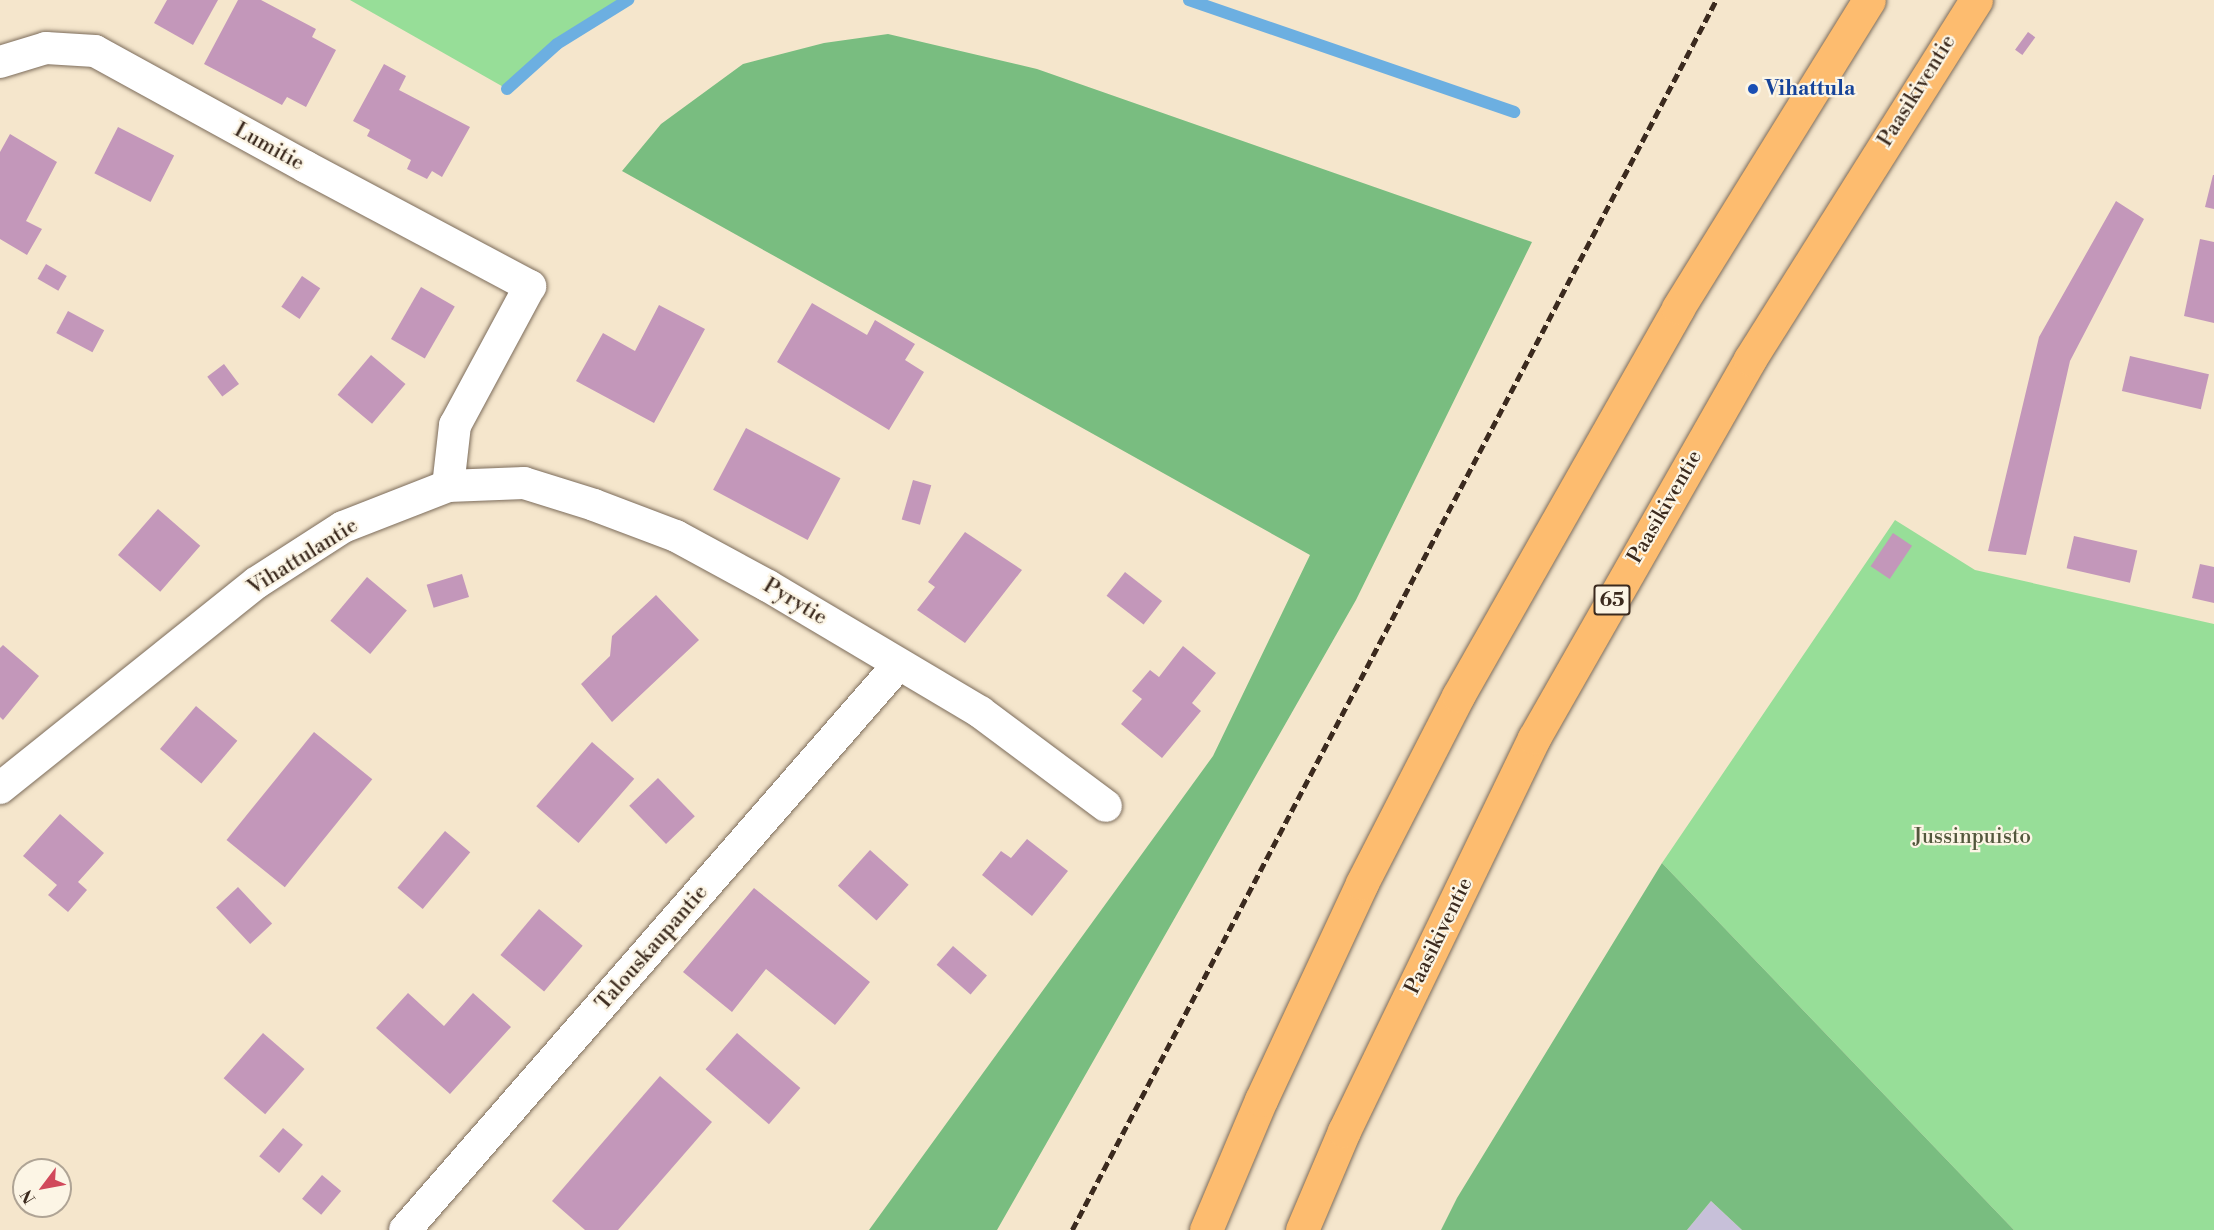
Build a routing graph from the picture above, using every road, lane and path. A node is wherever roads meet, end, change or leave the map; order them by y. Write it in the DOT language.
graph roads {
  1 [pos="1869,0"];
  2 [pos="1976,0"];
  3 [pos="0,62"];
  4 [pos="448,486"];
  5 [pos="898,665"];
  6 [pos="0,788"];
  7 [pos="1106,806"];
  8 [pos="405,1230"];
  9 [pos="1206,1230"];
  10 [pos="1302,1230"];
  1 -- 9 [label="highway"];
  2 -- 10 [label="highway, Paasikiventie / 65"];
  3 -- 4 [label="street, Lumitie"];
  4 -- 5 [label="street, Pyrytie"];
  4 -- 6 [label="street, Vihattulantie"];
  5 -- 7 [label="street, Pyrytie"];
  5 -- 8 [label="street, Talouskaupantie"];
}
